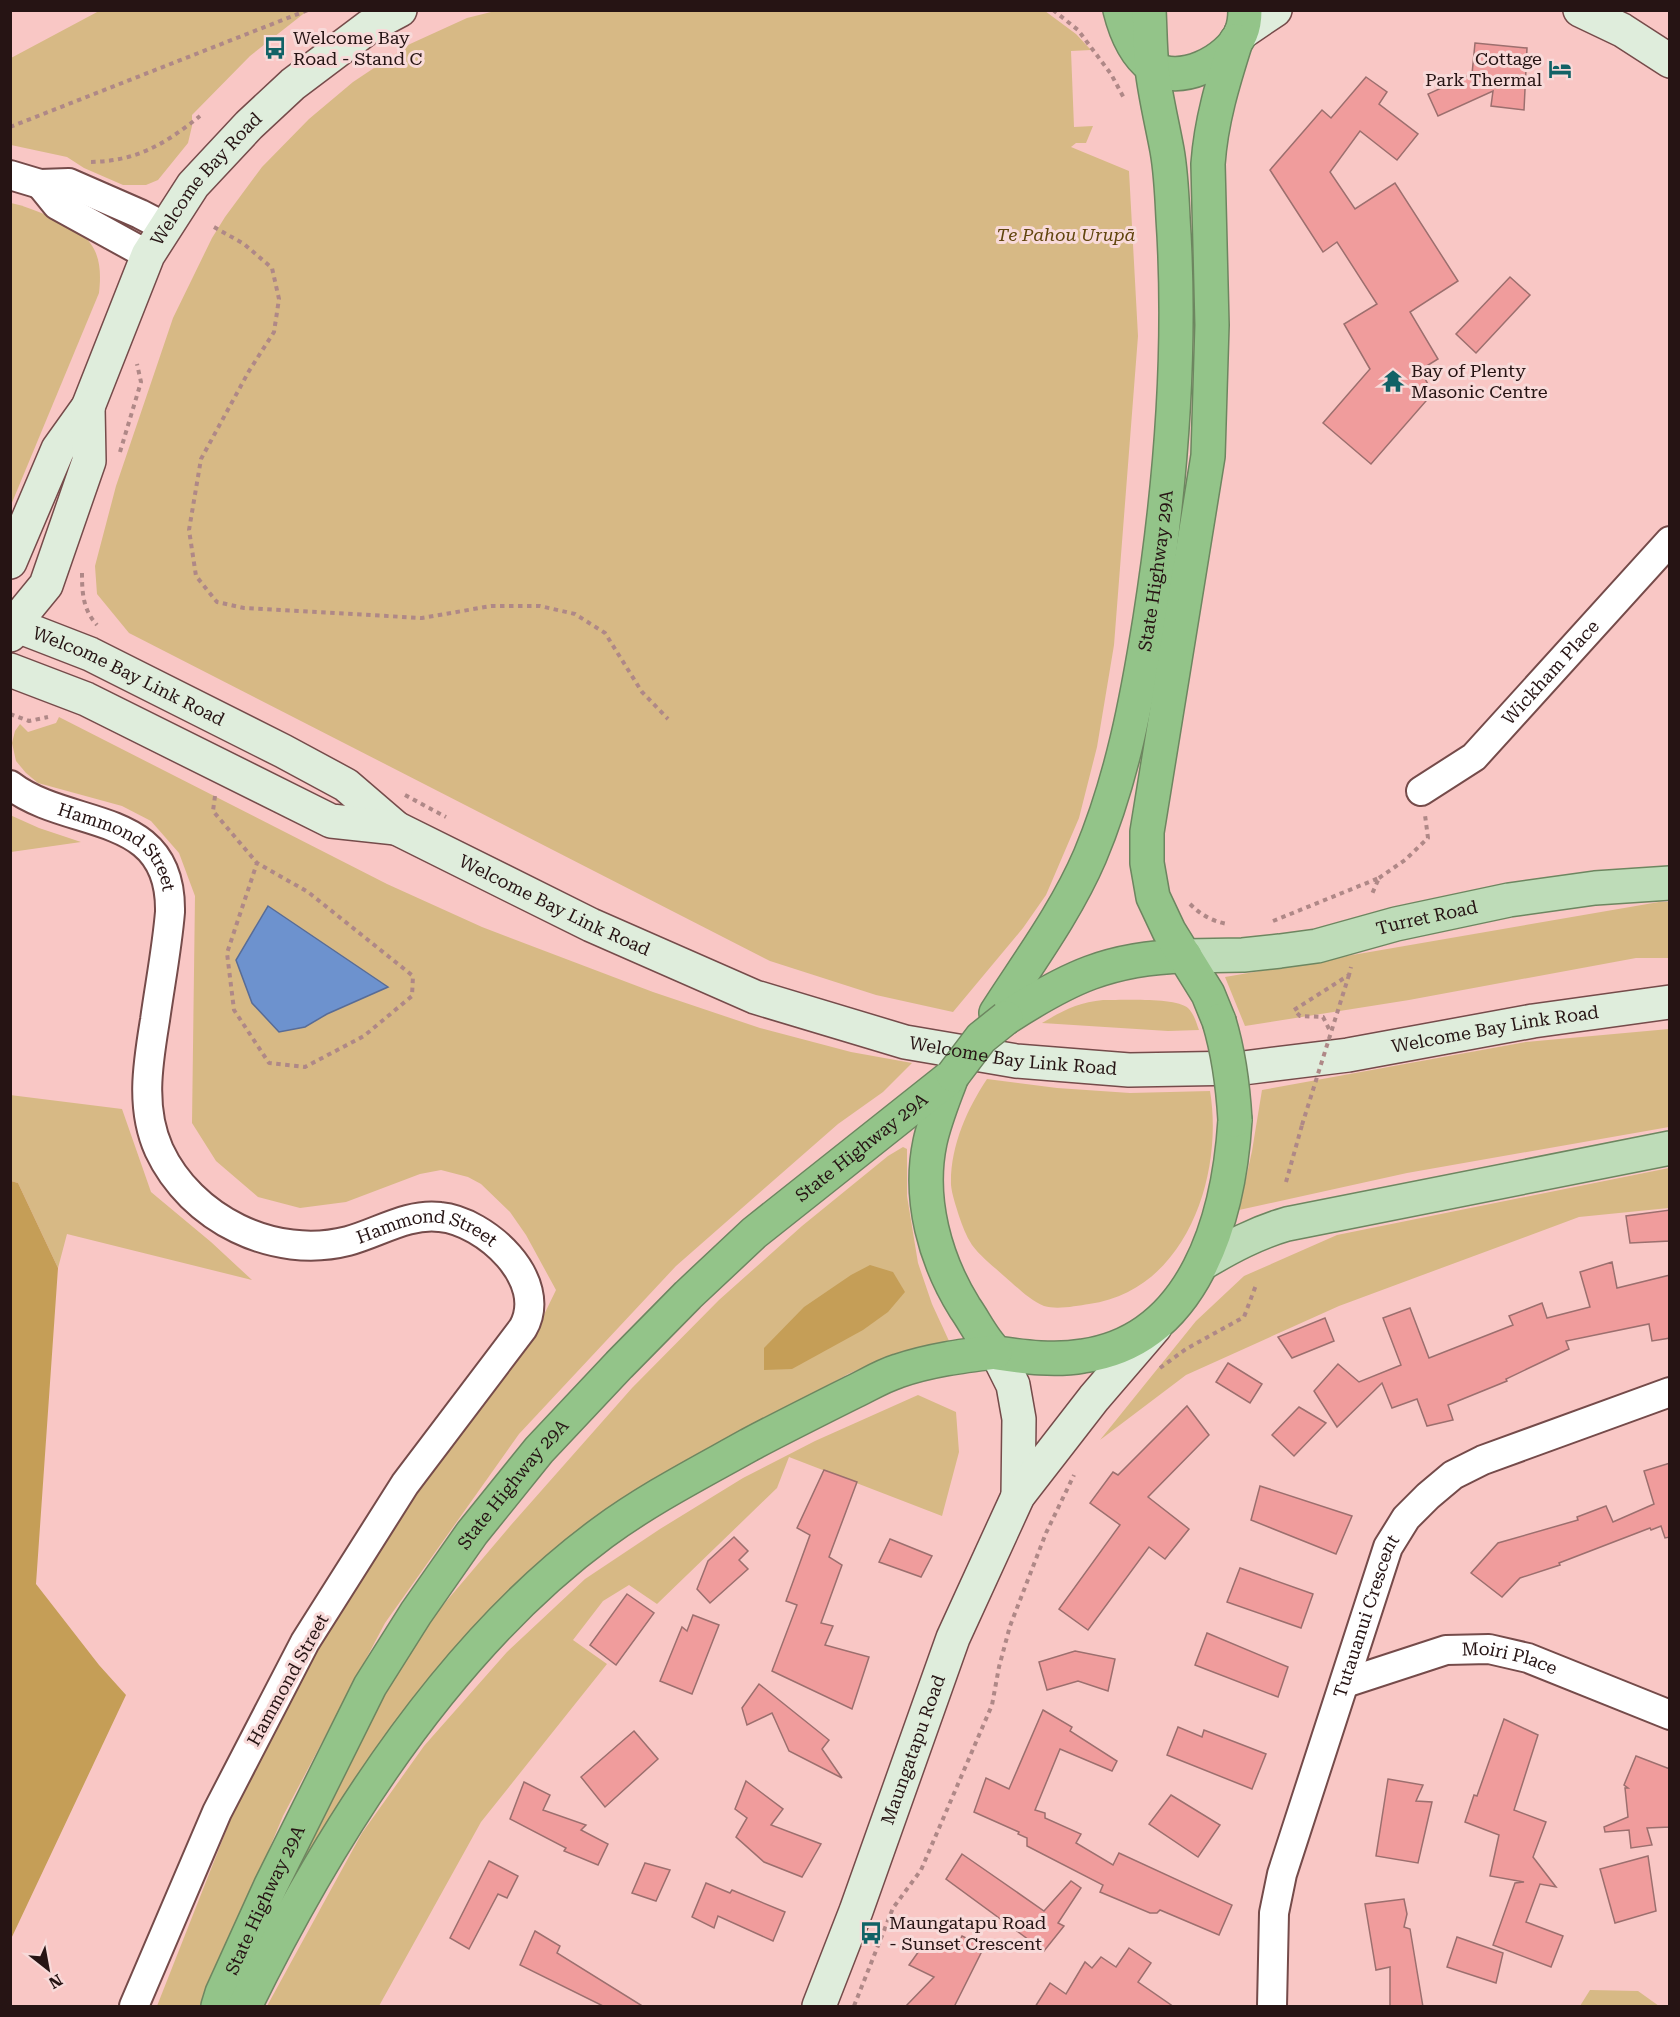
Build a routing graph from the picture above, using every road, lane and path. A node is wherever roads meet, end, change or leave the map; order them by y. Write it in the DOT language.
graph roads {
  1 [pos="308,10"];
  2 [pos="400,10"];
  3 [pos="1053,10"];
  4 [pos="1275,10"];
  5 [pos="1580,10"];
  6 [pos="1124,14"];
  7 [pos="1241,28"];
  8 [pos="1670,61"];
  9 [pos="1152,68"];
  10 [pos="1128,109"];
  11 [pos="200,116"];
  12 [pos="10,127"];
  13 [pos="81,163"];
  14 [pos="10,175"];
  15 [pos="40,184"];
  16 [pos="165,227"];
  17 [pos="214,228"];
  18 [pos="148,255"];
  19 [pos="88,407"];
  20 [pos="1670,541"];
  21 [pos="10,562"];
  22 [pos="11,621"];
  23 [pos="97,626"];
  24 [pos="104,631"];
  25 [pos="10,670"];
  26 [pos="10,714"];
  27 [pos="54,716"];
  28 [pos="668,719"];
  29 [pos="218,765"];
  30 [pos="10,785"];
  31 [pos="398,791"];
  32 [pos="1421,791"];
  33 [pos="454,822"];
  34 [pos="396,828"];
  35 [pos="1428,838"];
  36 [pos="257,863"];
  37 [pos="1379,878"];
  38 [pos="1670,883"];
  39 [pos="1372,894"];
  40 [pos="1188,903"];
  41 [pos="1272,921"];
  42 [pos="1236,926"];
  43 [pos="1185,956"];
  44 [pos="1670,1002"];
  45 [pos="994,1023"];
  46 [pos="1341,1029"];
  47 [pos="1330,1031"];
  48 [pos="1319,1032"];
  49 [pos="953,1075"];
  50 [pos="1670,1148"];
  51 [pos="1286,1182"];
  52 [pos="1203,1263"];
  53 [pos="1256,1285"];
  54 [pos="1160,1321"];
  55 [pos="996,1352"];
  56 [pos="1155,1372"];
  57 [pos="1670,1392"];
  58 [pos="1075,1472"];
  59 [pos="1018,1496"];
  60 [pos="1345,1683"];
  61 [pos="1670,1715"];
  62 [pos="134,2007"];
  63 [pos="218,2007"];
  64 [pos="246,2007"];
  65 [pos="819,2007"];
  66 [pos="854,2007"];
  67 [pos="1272,2007"];
  1 -- 12 [label="path"];
  2 -- 16 [label="main road, Welcome Bay Road"];
  3 -- 10 [label="path"];
  4 -- 7 [label="main road"];
  5 -- 8 [label="main road"];
  6 -- 9 [label="highway"];
  7 -- 9 [label="highway"];
  7 -- 43 [label="highway, State Highway 29A"];
  9 -- 45 [label="highway, State Highway 29A"];
  11 -- 13 [label="path"];
  14 -- 15 [label="street"];
  15 -- 16 [label="street"];
  15 -- 18 [label="street"];
  16 -- 18 [label="main road, Welcome Bay Road"];
  17 -- 28 [label="path"];
  18 -- 19 [label="main road, Welcome Bay Road"];
  19 -- 21 [label="main road, Welcome Bay Road"];
  19 -- 22 [label="main road, Welcome Bay Road"];
  20 -- 32 [label="street, Wickham Place"];
  22 -- 34 [label="main road, Welcome Bay Link Road"];
  23 -- 24 [label="path"];
  25 -- 29 [label="main road, Welcome Bay Link Road"];
  26 -- 27 [label="path"];
  29 -- 34 [label="main road, Welcome Bay Link Road"];
  29 -- 36 [label="path"];
  30 -- 62 [label="street, Hammond Street"];
  31 -- 33 [label="path"];
  34 -- 44 [label="main road, Welcome Bay Link Road"];
  35 -- 37 [label="path"];
  36 -- 36 [label="path"];
  37 -- 39 [label="path"];
  37 -- 41 [label="path"];
  38 -- 43 [label="main road, Turret Road"];
  40 -- 42 [label="path"];
  43 -- 45 [label="highway"];
  43 -- 52 [label="highway, State Highway 29A, bridge"];
  45 -- 49 [label="highway, State Highway 29A, bridge"];
  46 -- 47 [label="path"];
  47 -- 48 [label="path"];
  47 -- 51 [label="path, bridge"];
  49 -- 55 [label="highway"];
  49 -- 63 [label="highway, State Highway 29A"];
  50 -- 52 [label="main road"];
  52 -- 54 [label="highway, State Highway 29A"];
  53 -- 56 [label="path"];
  54 -- 55 [label="highway, State Highway 29A"];
  54 -- 59 [label="main road, Maungatapu Road"];
  55 -- 59 [label="main road, Maungatapu Road"];
  55 -- 64 [label="highway, State Highway 29A"];
  57 -- 60 [label="street, Tutauanui Crescent"];
  58 -- 66 [label="path"];
  59 -- 65 [label="main road, Maungatapu Road"];
  60 -- 61 [label="street, Moiri Place"];
  60 -- 67 [label="street, Tutauanui Crescent"];
}
